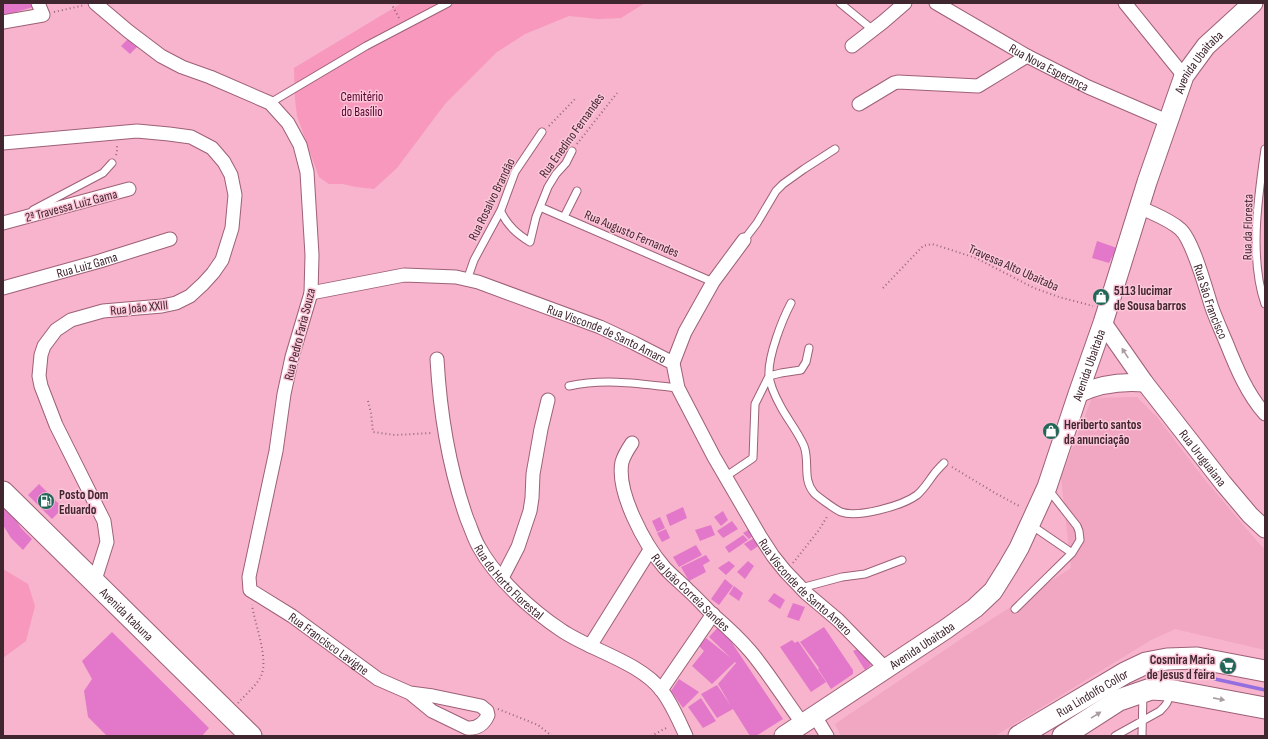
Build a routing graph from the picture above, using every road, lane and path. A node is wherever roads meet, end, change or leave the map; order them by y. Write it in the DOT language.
graph roads {
  1 [pos="391,3"];
  2 [pos="448,3"];
  3 [pos="840,3"];
  4 [pos="905,3"];
  5 [pos="936,3"];
  6 [pos="1125,3"];
  7 [pos="91,4"];
  8 [pos="1244,6"];
  9 [pos="40,9"];
  10 [pos="3,22"];
  11 [pos="403,27"];
  12 [pos="873,30"];
  13 [pos="852,46"];
  14 [pos="1026,56"];
  15 [pos="1184,76"];
  16 [pos="617,93"];
  17 [pos="575,99"];
  18 [pos="270,103"];
  19 [pos="859,104"];
  20 [pos="1167,121"];
  21 [pos="116,132"];
  22 [pos="542,132"];
  23 [pos="3,143"];
  24 [pos="835,149"];
  25 [pos="1265,150"];
  26 [pos="572,151"];
  27 [pos="112,163"];
  28 [pos="129,189"];
  29 [pos="577,191"];
  30 [pos="540,207"];
  31 [pos="1140,207"];
  32 [pos="501,212"];
  33 [pos="564,217"];
  34 [pos="8,222"];
  35 [pos="170,239"];
  36 [pos="744,240"];
  37 [pos="466,280"];
  38 [pos="713,282"];
  39 [pos="3,288"];
  40 [pos="883,288"];
  41 [pos="311,293"];
  42 [pos="791,303"];
  43 [pos="1265,304"];
  44 [pos="1105,316"];
  45 [pos="809,348"];
  46 [pos="437,359"];
  47 [pos="672,363"];
  48 [pos="769,376"];
  49 [pos="1144,383"];
  50 [pos="570,386"];
  51 [pos="678,388"];
  52 [pos="1078,394"];
  53 [pos="548,400"];
  54 [pos="368,401"];
  55 [pos="1265,414"];
  56 [pos="446,432"];
  57 [pos="632,443"];
  58 [pos="944,463"];
  59 [pos="725,477"];
  60 [pos="1047,487"];
  61 [pos="3,492"];
  62 [pos="830,504"];
  63 [pos="1032,519"];
  64 [pos="1265,529"];
  65 [pos="650,550"];
  66 [pos="1072,553"];
  67 [pos="902,560"];
  68 [pos="785,571"];
  69 [pos="502,578"];
  70 [pos="94,583"];
  71 [pos="801,588"];
  72 [pos="250,590"];
  73 [pos="1015,609"];
  74 [pos="713,614"];
  75 [pos="590,646"];
  76 [pos="886,669"];
  77 [pos="1265,671"];
  78 [pos="661,690"];
  79 [pos="1169,690"];
  80 [pos="1143,691"];
  81 [pos="410,692"];
  82 [pos="481,706"];
  83 [pos="1265,708"];
  84 [pos="229,713"];
  85 [pos="809,720"];
  86 [pos="679,722"];
  87 [pos="1142,722"];
  88 [pos="251,736"];
  89 [pos="552,736"];
  90 [pos="651,736"];
  91 [pos="686,736"];
  92 [pos="784,736"];
  93 [pos="827,736"];
  94 [pos="1019,736"];
  95 [pos="1063,736"];
  96 [pos="1115,736"];
  97 [pos="1142,736"];
  1 -- 11 [label="path"];
  2 -- 11 [label="lane"];
  3 -- 12 [label="lane"];
  4 -- 12 [label="street"];
  5 -- 14 [label="street, Rua Nova Esperança"];
  6 -- 15 [label="street"];
  7 -- 9 [label="path"];
  7 -- 18 [label="street, Rua Pedro Faria Souza"];
  8 -- 15 [label="main road, Avenida Ubaitaba"];
  9 -- 10 [label="street"];
  11 -- 18 [label="lane"];
  12 -- 13 [label="street"];
  14 -- 19 [label="street"];
  14 -- 20 [label="street, Rua Nova Esperança"];
  15 -- 20 [label="main road, Avenida Ubaitaba"];
  16 -- 26 [label="path, Rua Enedino Fernandes"];
  17 -- 22 [label="path"];
  18 -- 41 [label="street, Rua Pedro Faria Souza"];
  20 -- 31 [label="main road, Avenida Ubaitaba"];
  21 -- 23 [label="street, Rua João XXIII"];
  21 -- 27 [label="path"];
  21 -- 70 [label="street, Rua João XXIII"];
  22 -- 32 [label="lane, Rua Rosalvo Brandão"];
  24 -- 36 [label="lane"];
  25 -- 43 [label="lane, Rua da Floresta"];
  26 -- 30 [label="lane, Rua Enedino Fernandes"];
  27 -- 34 [label="lane, 2ª Travessa Luiz Gama"];
  28 -- 34 [label="street, 2ª Travessa Luiz Gama"];
  29 -- 33 [label="lane"];
  30 -- 32 [label="lane, Rua Enedino Fernandes"];
  30 -- 33 [label="lane, Rua Augusto Fernandes"];
  31 -- 44 [label="main road, Avenida Ubaitaba"];
  31 -- 55 [label="street, Rua São Francisco"];
  32 -- 37 [label="lane, Rua Rosalvo Brandão"];
  33 -- 38 [label="lane, Rua Augusto Fernandes"];
  35 -- 39 [label="street, Rua Luiz Gama"];
  36 -- 38 [label="street"];
  37 -- 41 [label="street, Rua Visconde de Santo Amaro"];
  37 -- 47 [label="street, Rua Visconde de Santo Amaro"];
  38 -- 47 [label="street"];
  40 -- 44 [label="path, Travessa Alto Ubaitaba"];
  41 -- 72 [label="street, Rua Pedro Faria Souza"];
  42 -- 48 [label="lane"];
  49 -- 44 [label="street, Rua Uruguaiana, one-way"];
  44 -- 52 [label="main road, Avenida Ubaitaba"];
  45 -- 48 [label="lane"];
  46 -- 56 [label="street, Rua do Horto Florestal"];
  47 -- 51 [label="street, Rua Visconde de Santo Amaro"];
  48 -- 59 [label="lane"];
  48 -- 62 [label="lane"];
  49 -- 52 [label="street"];
  49 -- 64 [label="street, Rua Uruguaiana"];
  50 -- 51 [label="lane"];
  51 -- 59 [label="street, Rua Visconde de Santo Amaro"];
  52 -- 60 [label="main road, Avenida Ubaitaba"];
  53 -- 69 [label="street"];
  54 -- 56 [label="path"];
  56 -- 69 [label="street, Rua do Horto Florestal"];
  57 -- 65 [label="street, Rua João Correia Sandes"];
  58 -- 62 [label="lane"];
  58 -- 63 [label="path"];
  59 -- 68 [label="street, Rua Visconde de Santo Amaro"];
  60 -- 63 [label="main road, Avenida Ubaitaba"];
  60 -- 66 [label="lane"];
  61 -- 70 [label="main road, Avenida Itabuna"];
  62 -- 68 [label="path"];
  63 -- 66 [label="lane"];
  63 -- 76 [label="main road, Avenida Ubaitaba"];
  65 -- 74 [label="street, Rua João Correia Sandes"];
  65 -- 75 [label="street"];
  66 -- 73 [label="lane"];
  67 -- 71 [label="lane"];
  68 -- 71 [label="street, Rua Visconde de Santo Amaro"];
  69 -- 75 [label="street, Rua do Horto Florestal"];
  70 -- 84 [label="main road, Avenida Itabuna"];
  71 -- 76 [label="street, Rua Visconde de Santo Amaro"];
  72 -- 81 [label="street, Rua Francisco Lavigne"];
  72 -- 84 [label="path"];
  74 -- 78 [label="street"];
  74 -- 85 [label="street, Rua João Correia Sandes"];
  75 -- 78 [label="street, Rua do Horto Florestal"];
  76 -- 85 [label="main road, Avenida Ubaitaba"];
  77 -- 94 [label="main road, Rua Lindolfo Collor"];
  78 -- 86 [label="street, Rua do Horto Florestal"];
  79 -- 80 [label="main road, Rua Lindolfo Collor"];
  79 -- 83 [label="main road, Rua Lindolfo Collor, one-way"];
  79 -- 87 [label="lane"];
  80 -- 87 [label="lane"];
  95 -- 80 [label="main road, Rua Lindolfo Collor, one-way"];
  81 -- 82 [label="street, Rua Francisco Lavigne"];
  81 -- 82 [label="street, Rua Francisco Lavigne"];
  82 -- 89 [label="path"];
  84 -- 88 [label="main road, Avenida Itabuna"];
  85 -- 92 [label="main road, Avenida Ubaitaba"];
  85 -- 93 [label="street, Rua João Correia Sandes"];
  86 -- 90 [label="path"];
  86 -- 91 [label="street, Rua do Horto Florestal"];
  87 -- 96 [label="lane"];
  87 -- 97 [label="lane"];
}
